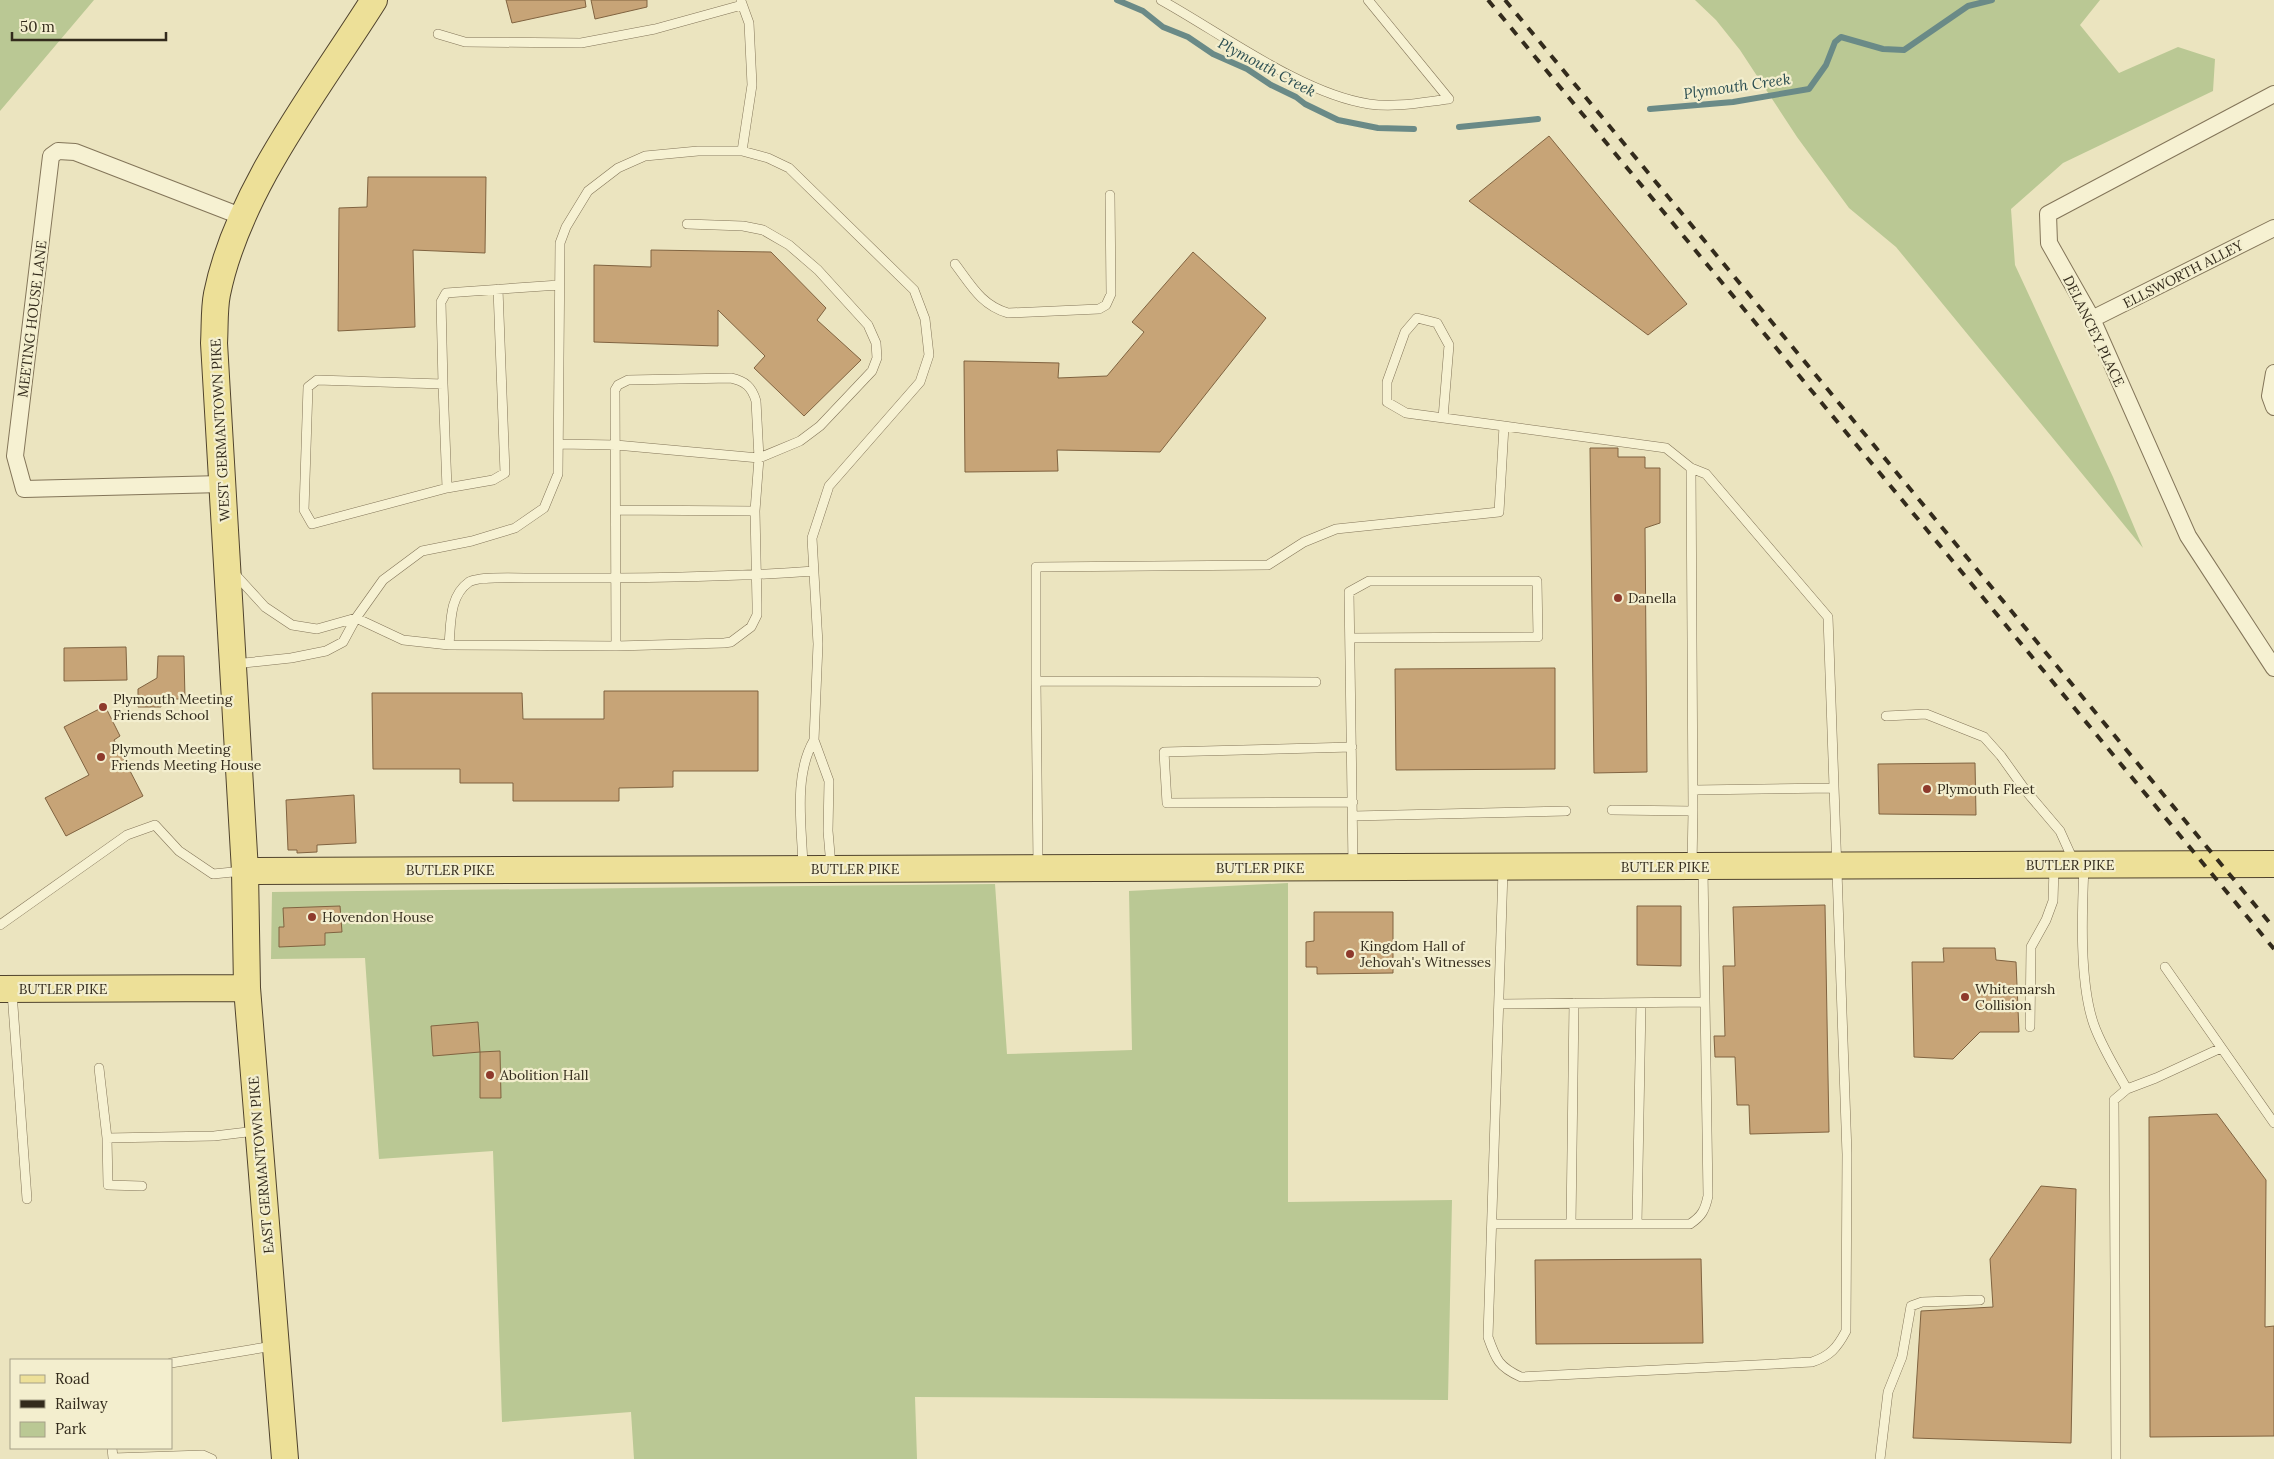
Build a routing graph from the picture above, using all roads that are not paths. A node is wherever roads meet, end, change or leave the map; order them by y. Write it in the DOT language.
graph roads {
  1 [pos="374,0"];
  2 [pos="1161,0"];
  3 [pos="1181,0"];
  4 [pos="1368,0"];
  5 [pos="741,2"];
  6 [pos="1176,8"];
  7 [pos="438,34"];
  8 [pos="2274,94"];
  9 [pos="742,151"];
  10 [pos="1110,194"];
  11 [pos="243,217"];
  12 [pos="687,224"];
  13 [pos="2274,228"];
  14 [pos="955,264"];
  15 [pos="559,285"];
  16 [pos="498,289"];
  17 [pos="2092,319"];
  18 [pos="2274,373"];
  19 [pos="443,384"];
  20 [pos="2274,408"];
  21 [pos="1443,418"];
  22 [pos="1504,426"];
  23 [pos="560,444"];
  24 [pos="616,445"];
  25 [pos="759,458"];
  26 [pos="1691,468"];
  27 [pos="222,484"];
  28 [pos="447,488"];
  29 [pos="616,510"];
  30 [pos="755,512"];
  31 [pos="227,566"];
  32 [pos="814,571"];
  33 [pos="756,575"];
  34 [pos="616,578"];
  35 [pos="356,618"];
  36 [pos="1350,638"];
  37 [pos="449,645"];
  38 [pos="616,646"];
  39 [pos="2272,660"];
  40 [pos="234,664"];
  41 [pos="1036,681"];
  42 [pos="1316,682"];
  43 [pos="1886,716"];
  44 [pos="814,740"];
  45 [pos="1352,747"];
  46 [pos="1834,788"];
  47 [pos="1694,790"];
  48 [pos="1353,802"];
  49 [pos="1612,810"];
  50 [pos="1566,811"];
  51 [pos="1694,812"];
  52 [pos="1353,816"];
  53 [pos="2274,864"];
  54 [pos="2071,865"];
  55 [pos="1698,866"];
  56 [pos="1837,866"];
  57 [pos="1503,867"];
  58 [pos="1038,868"];
  59 [pos="1353,868"];
  60 [pos="804,869"];
  61 [pos="832,869"];
  62 [pos="245,871"];
  63 [pos="0,925"];
  64 [pos="2165,967"];
  65 [pos="247,988"];
  66 [pos="6,989"];
  67 [pos="1705,1002"];
  68 [pos="1574,1003"];
  69 [pos="1641,1003"];
  70 [pos="1499,1004"];
  71 [pos="2030,1027"];
  72 [pos="2221,1048"];
  73 [pos="99,1068"];
  74 [pos="2127,1090"];
  75 [pos="2274,1123"];
  76 [pos="258,1131"];
  77 [pos="107,1138"];
  78 [pos="142,1186"];
  79 [pos="27,1199"];
  80 [pos="1492,1224"];
  81 [pos="1571,1224"];
  82 [pos="1637,1224"];
  83 [pos="1980,1300"];
  84 [pos="276,1346"];
  85 [pos="172,1363"];
  86 [pos="112,1449"];
  87 [pos="147,1452"];
  88 [pos="212,1459"];
  89 [pos="285,1459"];
  90 [pos="1880,1459"];
  91 [pos="2116,1459"];
  1 -- 11 [label="main road, WEST GERMANTOWN PIKE"];
  2 -- 6 [label="lane"];
  3 -- 6 [label="lane"];
  4 -- 6 [label="lane"];
  5 -- 7 [label="lane"];
  5 -- 9 [label="lane"];
  8 -- 17 [label="street, DELANCEY PLACE"];
  9 -- 15 [label="lane"];
  9 -- 32 [label="lane"];
  10 -- 14 [label="lane"];
  11 -- 27 [label="main road, WEST GERMANTOWN PIKE"];
  11 -- 27 [label="street, MEETING HOUSE LANE"];
  12 -- 25 [label="lane"];
  13 -- 17 [label="street, ELLSWORTH ALLEY"];
  15 -- 16 [label="lane"];
  15 -- 23 [label="lane"];
  16 -- 19 [label="lane"];
  16 -- 28 [label="lane"];
  17 -- 39 [label="street, DELANCEY PLACE"];
  18 -- 20 [label="street"];
  19 -- 28 [label="lane"];
  19 -- 28 [label="lane"];
  21 -- 21 [label="lane"];
  21 -- 22 [label="lane"];
  22 -- 26 [label="lane"];
  22 -- 41 [label="lane"];
  23 -- 24 [label="lane"];
  23 -- 35 [label="lane"];
  24 -- 25 [label="lane"];
  24 -- 25 [label="lane"];
  24 -- 29 [label="lane"];
  25 -- 30 [label="lane"];
  26 -- 46 [label="lane"];
  26 -- 47 [label="lane"];
  27 -- 31 [label="main road, WEST GERMANTOWN PIKE"];
  29 -- 30 [label="lane"];
  29 -- 34 [label="lane"];
  30 -- 33 [label="lane"];
  31 -- 35 [label="lane"];
  31 -- 40 [label="main road, WEST GERMANTOWN PIKE"];
  32 -- 33 [label="lane"];
  32 -- 44 [label="lane"];
  33 -- 34 [label="lane"];
  33 -- 38 [label="lane"];
  34 -- 37 [label="lane"];
  34 -- 38 [label="lane"];
  35 -- 37 [label="lane"];
  35 -- 40 [label="lane"];
  36 -- 36 [label="lane"];
  36 -- 45 [label="lane"];
  37 -- 38 [label="lane"];
  40 -- 62 [label="main road, WEST GERMANTOWN PIKE"];
  41 -- 42 [label="lane"];
  41 -- 58 [label="lane"];
  43 -- 54 [label="lane"];
  44 -- 60 [label="lane"];
  44 -- 61 [label="lane"];
  45 -- 48 [label="lane"];
  45 -- 48 [label="lane"];
  46 -- 47 [label="lane"];
  46 -- 56 [label="lane"];
  47 -- 51 [label="lane"];
  48 -- 52 [label="lane"];
  49 -- 51 [label="lane"];
  50 -- 52 [label="lane"];
  51 -- 55 [label="lane"];
  52 -- 59 [label="lane"];
  53 -- 54 [label="main road, BUTLER PIKE"];
  54 -- 56 [label="main road, BUTLER PIKE"];
  54 -- 71 [label="lane"];
  54 -- 74 [label="lane"];
  55 -- 56 [label="main road, BUTLER PIKE"];
  55 -- 57 [label="main road, BUTLER PIKE"];
  55 -- 67 [label="lane"];
  56 -- 80 [label="lane"];
  57 -- 59 [label="main road, BUTLER PIKE"];
  57 -- 70 [label="lane"];
  58 -- 59 [label="main road, BUTLER PIKE"];
  58 -- 61 [label="main road, BUTLER PIKE"];
  60 -- 61 [label="main road, BUTLER PIKE"];
  60 -- 62 [label="main road, BUTLER PIKE"];
  62 -- 63 [label="lane"];
  62 -- 65 [label="main road, EAST GERMANTOWN PIKE"];
  64 -- 72 [label="lane"];
  65 -- 66 [label="main road, BUTLER PIKE"];
  65 -- 76 [label="main road, EAST GERMANTOWN PIKE"];
  66 -- 79 [label="lane"];
  67 -- 69 [label="lane"];
  67 -- 82 [label="lane"];
  68 -- 69 [label="lane"];
  68 -- 70 [label="lane"];
  68 -- 81 [label="lane"];
  69 -- 82 [label="lane"];
  70 -- 80 [label="lane"];
  72 -- 74 [label="lane"];
  72 -- 75 [label="lane"];
  73 -- 77 [label="lane"];
  74 -- 91 [label="lane"];
  76 -- 77 [label="lane"];
  76 -- 84 [label="main road, EAST GERMANTOWN PIKE"];
  77 -- 78 [label="lane"];
  80 -- 81 [label="lane"];
  81 -- 82 [label="lane"];
  83 -- 90 [label="lane"];
  84 -- 85 [label="lane"];
  84 -- 89 [label="main road, EAST GERMANTOWN PIKE"];
  86 -- 87 [label="lane"];
  87 -- 88 [label="lane"];
}
